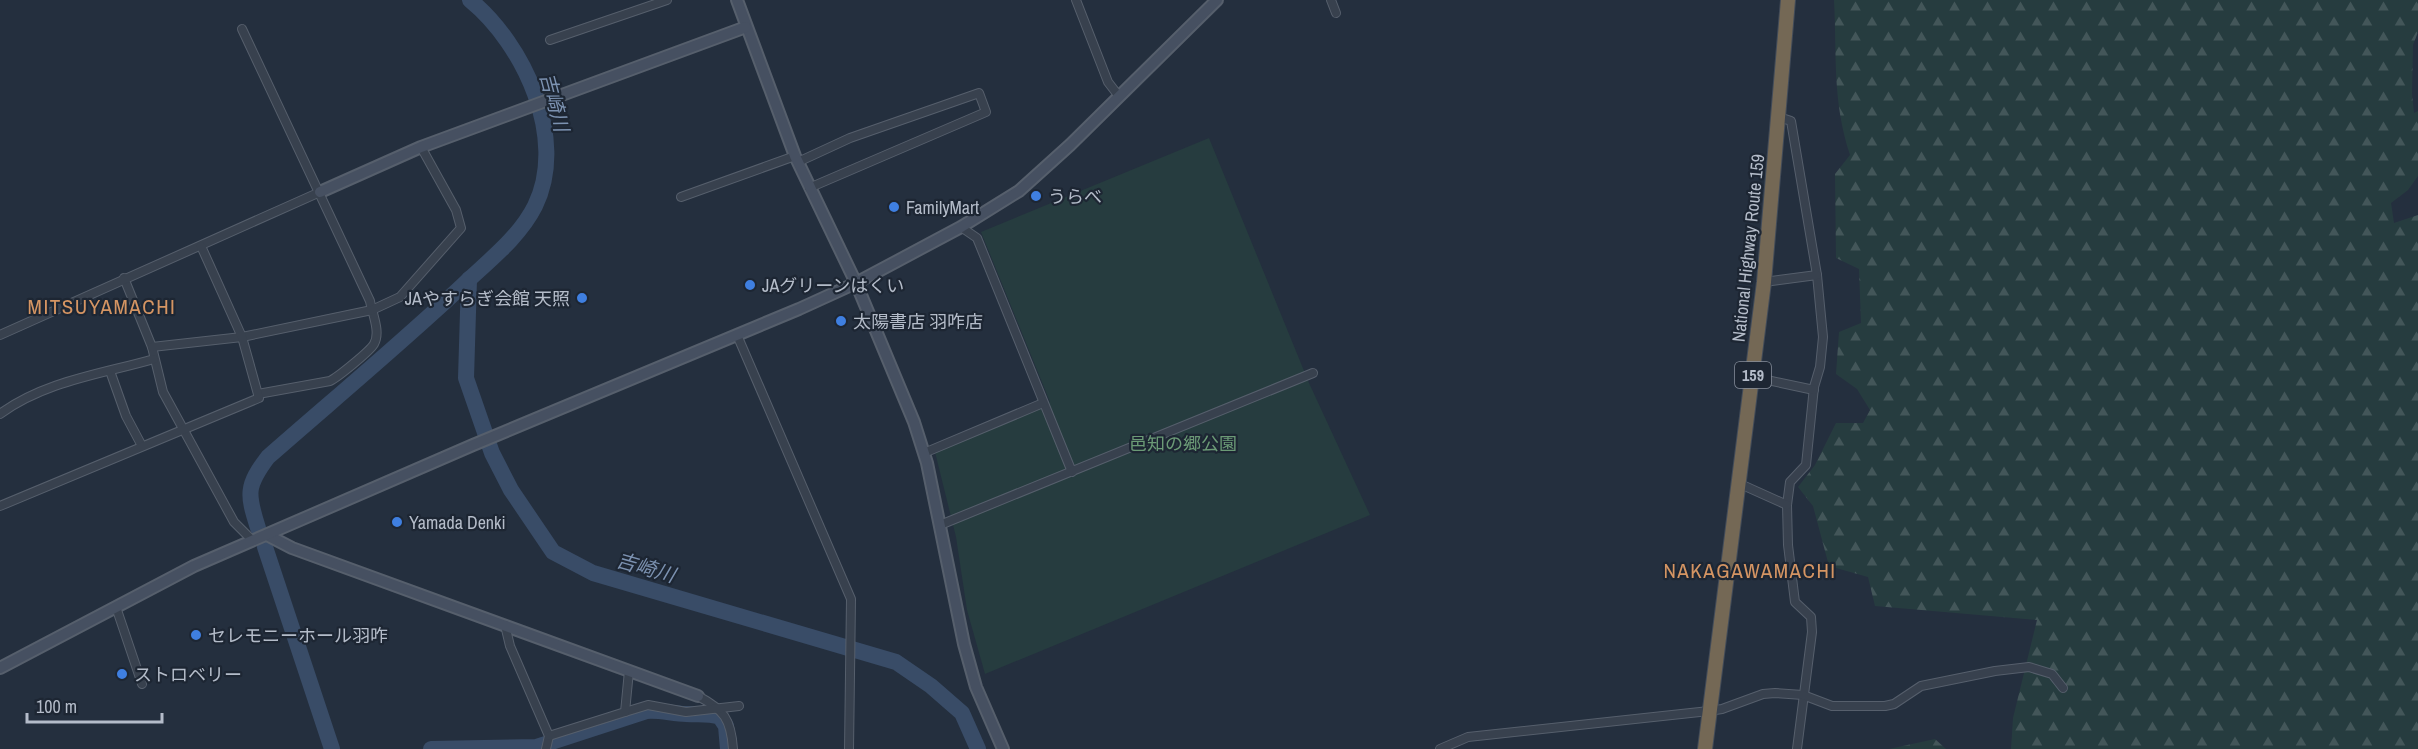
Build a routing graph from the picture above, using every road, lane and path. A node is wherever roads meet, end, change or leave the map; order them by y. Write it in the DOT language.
graph roads {
  1 [pos="667,0"];
  2 [pos="737,0"];
  3 [pos="1076,0"];
  4 [pos="1217,0"];
  5 [pos="1331,0"];
  6 [pos="1788,0"];
  7 [pos="1336,13"];
  8 [pos="746,27"];
  9 [pos="242,29"];
  10 [pos="550,40"];
  11 [pos="1118,95"];
  12 [pos="1779,117"];
  13 [pos="421,147"];
  14 [pos="796,159"];
  15 [pos="809,188"];
  16 [pos="320,192"];
  17 [pos="681,197"];
  18 [pos="961,227"];
  19 [pos="201,246"];
  20 [pos="1817,275"];
  21 [pos="124,278"];
  22 [pos="1764,282"];
  23 [pos="856,283"];
  24 [pos="372,310"];
  25 [pos="0,335"];
  26 [pos="737,335"];
  27 [pos="242,337"];
  28 [pos="152,347"];
  29 [pos="154,358"];
  30 [pos="110,371"];
  31 [pos="1313,373"];
  32 [pos="1753,377"];
  33 [pos="1814,390"];
  34 [pos="258,394"];
  35 [pos="1043,403"];
  36 [pos="0,414"];
  37 [pos="184,430"];
  38 [pos="142,446"];
  39 [pos="924,453"];
  40 [pos="1072,472"];
  41 [pos="1738,483"];
  42 [pos="1787,505"];
  43 [pos="0,506"];
  44 [pos="940,525"];
  45 [pos="267,536"];
  46 [pos="254,541"];
  47 [pos="116,607"];
  48 [pos="505,625"];
  49 [pos="0,668"];
  50 [pos="629,671"];
  51 [pos="142,684"];
  52 [pos="2063,688"];
  53 [pos="1803,695"];
  54 [pos="699,696"];
  55 [pos="739,706"];
  56 [pos="717,709"];
  57 [pos="1709,711"];
  58 [pos="625,712"];
  59 [pos="548,743"];
  60 [pos="733,749"];
  61 [pos="849,749"];
  62 [pos="1003,749"];
  63 [pos="1440,749"];
  64 [pos="1705,749"];
  65 [pos="1797,749"];
  1 -- 10 [label="street"];
  2 -- 8 [label="street"];
  3 -- 11 [label="street"];
  4 -- 11 [label="street"];
  5 -- 7 [label="street"];
  6 -- 12 [label="highway, National Highway Route 159 / 159"];
  8 -- 13 [label="street"];
  8 -- 14 [label="street"];
  9 -- 16 [label="street"];
  11 -- 18 [label="street"];
  12 -- 20 [label="street"];
  12 -- 22 [label="highway, National Highway Route 159 / 159"];
  13 -- 16 [label="street"];
  13 -- 24 [label="street"];
  14 -- 15 [label="street"];
  14 -- 15 [label="street"];
  14 -- 17 [label="street"];
  15 -- 23 [label="street"];
  16 -- 19 [label="street"];
  16 -- 24 [label="street"];
  18 -- 23 [label="street"];
  18 -- 35 [label="street"];
  19 -- 21 [label="street"];
  19 -- 27 [label="street"];
  20 -- 22 [label="street"];
  20 -- 33 [label="street"];
  21 -- 25 [label="street"];
  21 -- 28 [label="street"];
  22 -- 32 [label="highway, National Highway Route 159 / 159"];
  23 -- 26 [label="street"];
  23 -- 39 [label="street"];
  24 -- 27 [label="street"];
  24 -- 34 [label="street"];
  26 -- 45 [label="street"];
  26 -- 61 [label="street"];
  27 -- 28 [label="street"];
  27 -- 34 [label="street"];
  28 -- 29 [label="street"];
  29 -- 30 [label="street"];
  29 -- 37 [label="street"];
  30 -- 36 [label="street"];
  30 -- 38 [label="street"];
  31 -- 40 [label="street"];
  32 -- 33 [label="street"];
  32 -- 41 [label="highway, National Highway Route 159 / 159"];
  33 -- 42 [label="street"];
  34 -- 37 [label="street"];
  35 -- 39 [label="street"];
  35 -- 40 [label="street"];
  37 -- 38 [label="street"];
  37 -- 46 [label="street"];
  38 -- 43 [label="street"];
  39 -- 44 [label="street"];
  40 -- 44 [label="street"];
  41 -- 42 [label="street"];
  41 -- 57 [label="highway, National Highway Route 159 / 159"];
  42 -- 53 [label="street"];
  44 -- 62 [label="street"];
  45 -- 46 [label="street"];
  45 -- 48 [label="street"];
  46 -- 47 [label="street"];
  47 -- 49 [label="street"];
  47 -- 51 [label="street"];
  48 -- 50 [label="street"];
  48 -- 59 [label="street"];
  50 -- 54 [label="street"];
  50 -- 58 [label="street"];
  52 -- 53 [label="street"];
  53 -- 57 [label="street"];
  53 -- 65 [label="street"];
  54 -- 56 [label="street"];
  55 -- 56 [label="street"];
  56 -- 58 [label="street"];
  56 -- 60 [label="street"];
  57 -- 63 [label="street"];
  57 -- 64 [label="highway, National Highway Route 159 / 159"];
  58 -- 59 [label="street"];
}
